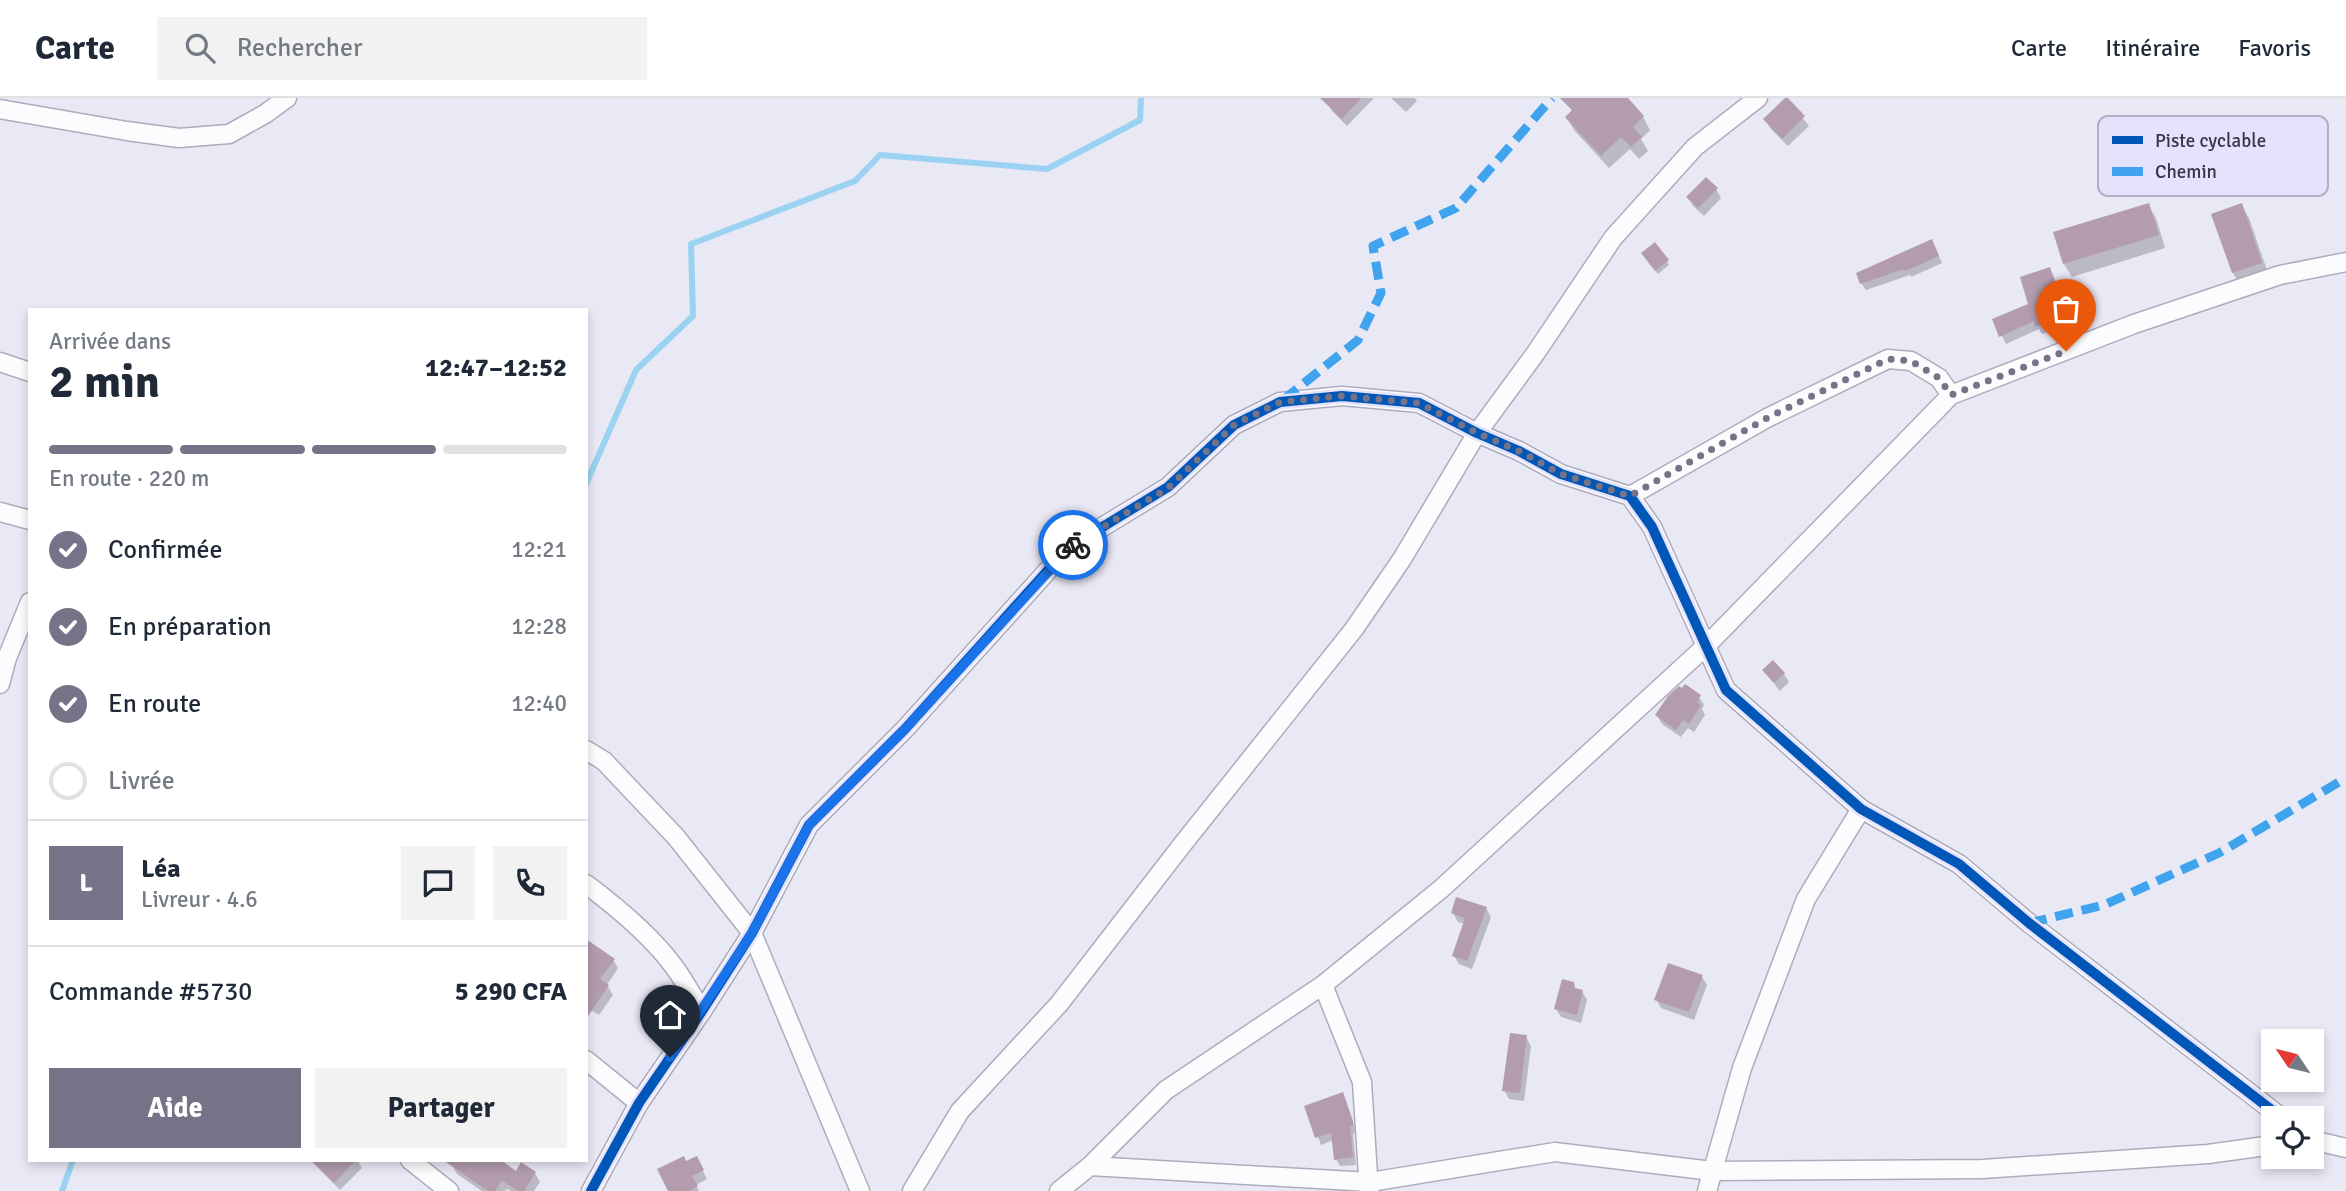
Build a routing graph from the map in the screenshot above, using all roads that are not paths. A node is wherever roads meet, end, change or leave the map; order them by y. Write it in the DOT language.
graph roads {
  1 [pos="287,98"];
  2 [pos="1758,98"];
  3 [pos="261,106"];
  4 [pos="0,109"];
  5 [pos="2346,262"];
  6 [pos="0,362"];
  7 [pos="28,371"];
  8 [pos="1951,395"];
  9 [pos="1477,433"];
  10 [pos="1630,496"];
  11 [pos="0,512"];
  12 [pos="28,519"];
  13 [pos="28,606"];
  14 [pos="1707,645"];
  15 [pos="3,657"];
  16 [pos="0,684"];
  17 [pos="588,751"];
  18 [pos="1861,809"];
  19 [pos="588,885"];
  20 [pos="752,933"];
  21 [pos="1322,985"];
  22 [pos="702,1011"];
  23 [pos="588,1062"];
  24 [pos="639,1102"];
  25 [pos="2266,1106"];
  26 [pos="2324,1143"];
  27 [pos="2261,1147"];
  28 [pos="2346,1148"];
  29 [pos="413,1162"];
  30 [pos="1090,1166"];
  31 [pos="1712,1171"];
  32 [pos="1370,1186"];
  33 [pos="449,1191"];
  34 [pos="592,1191"];
  35 [pos="860,1191"];
  36 [pos="912,1191"];
  37 [pos="1059,1191"];
  38 [pos="1707,1191"];
  1 -- 3 [label="street"];
  2 -- 9 [label="street"];
  3 -- 4 [label="street"];
  5 -- 8 [label="street"];
  6 -- 7 [label="street"];
  8 -- 10 [label="street"];
  8 -- 14 [label="street"];
  9 -- 10 [label="street"];
  9 -- 20 [label="street"];
  9 -- 36 [label="street"];
  10 -- 14 [label="street"];
  11 -- 12 [label="street"];
  13 -- 15 [label="street"];
  14 -- 18 [label="street"];
  14 -- 21 [label="street"];
  15 -- 16 [label="street"];
  17 -- 20 [label="street"];
  18 -- 25 [label="street"];
  18 -- 31 [label="street"];
  19 -- 22 [label="street"];
  20 -- 22 [label="street"];
  20 -- 35 [label="street"];
  21 -- 30 [label="street"];
  21 -- 32 [label="street"];
  22 -- 24 [label="street"];
  23 -- 24 [label="street"];
  24 -- 34 [label="street"];
  26 -- 28 [label="street"];
  27 -- 31 [label="street"];
  29 -- 33 [label="street"];
  30 -- 32 [label="street"];
  30 -- 37 [label="street"];
  31 -- 32 [label="street"];
  31 -- 38 [label="street"];
}
